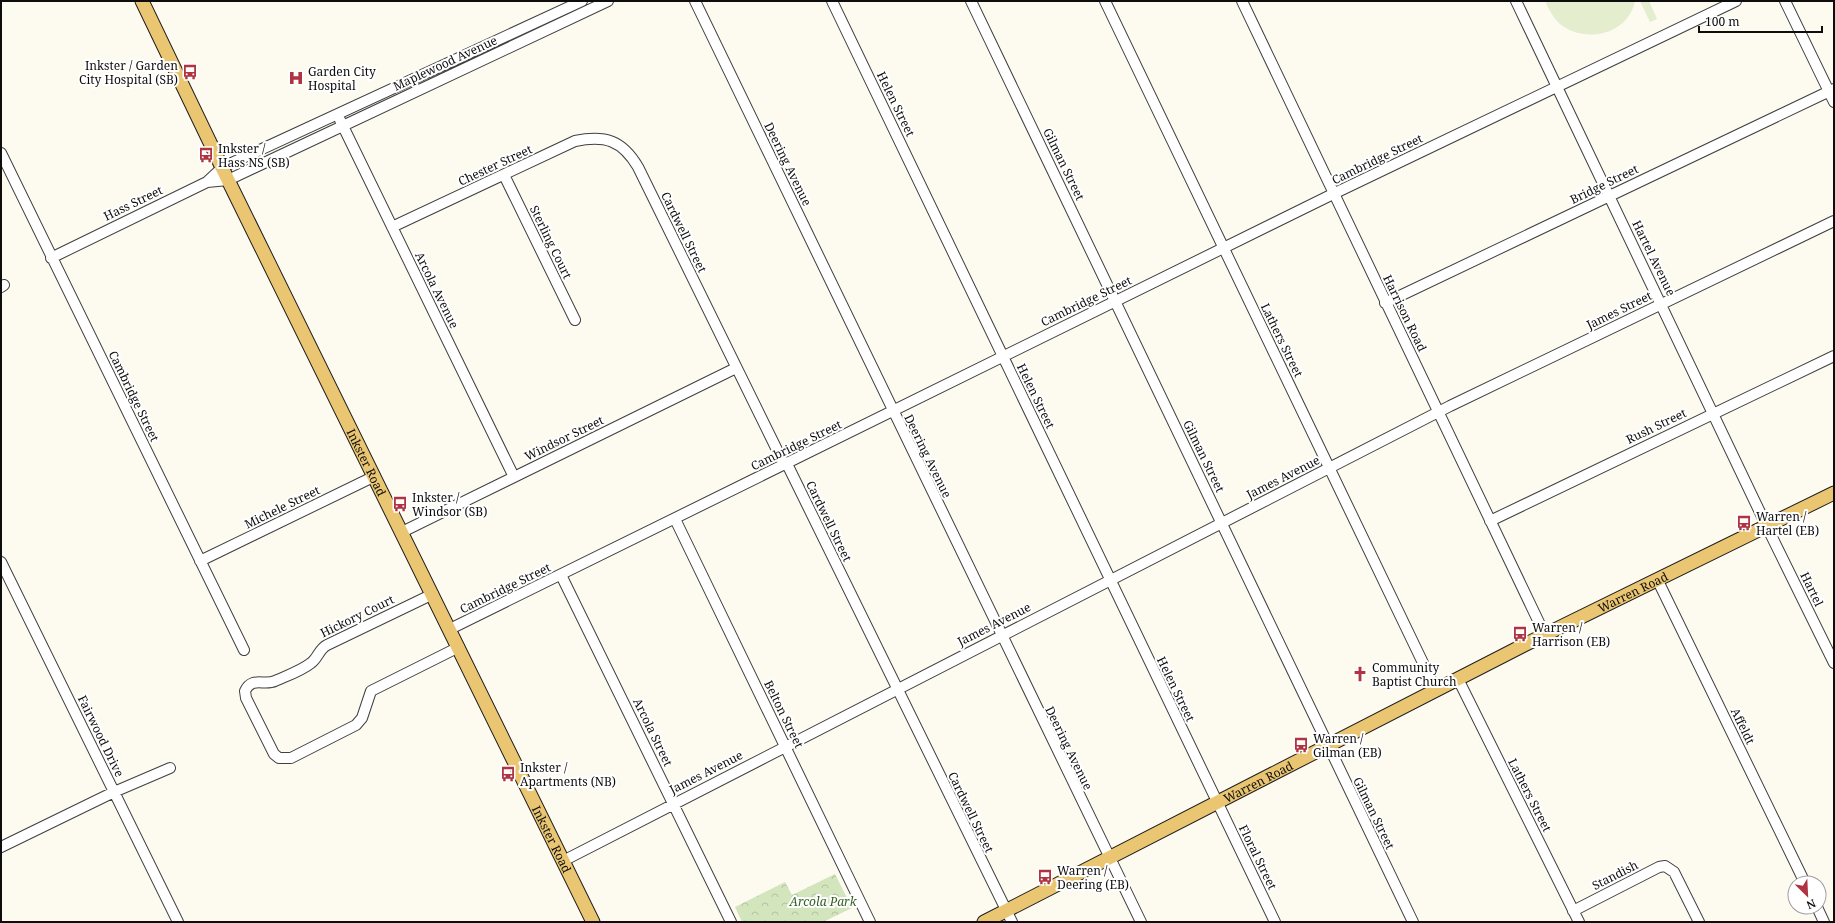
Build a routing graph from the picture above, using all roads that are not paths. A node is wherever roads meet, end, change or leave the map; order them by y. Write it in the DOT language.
graph roads {
  1 [pos="142,1"];
  2 [pos="582,1"];
  3 [pos="608,1"];
  4 [pos="695,1"];
  5 [pos="832,1"];
  6 [pos="972,1"];
  7 [pos="1105,1"];
  8 [pos="1242,1"];
  9 [pos="1516,1"];
  10 [pos="1736,1"];
  11 [pos="1785,1"];
  12 [pos="566,9"];
  13 [pos="571,18"];
  14 [pos="452,62"];
  15 [pos="457,72"];
  16 [pos="1556,87"];
  17 [pos="1831,90"];
  18 [pos="1834,102"];
  19 [pos="337,115"];
  20 [pos="342,126"];
  21 [pos="612,141"];
  22 [pos="1,154"];
  23 [pos="223,167"];
  24 [pos="504,175"];
  25 [pos="228,180"];
  26 [pos="207,182"];
  27 [pos="1333,194"];
  28 [pos="1609,196"];
  29 [pos="1834,222"];
  30 [pos="392,227"];
  31 [pos="1224,248"];
  32 [pos="52,258"];
  33 [pos="1115,301"];
  34 [pos="1385,303"];
  35 [pos="1661,304"];
  36 [pos="575,320"];
  37 [pos="1003,356"];
  38 [pos="1834,356"];
  39 [pos="736,368"];
  40 [pos="892,411"];
  41 [pos="1438,412"];
  42 [pos="1714,413"];
  43 [pos="785,464"];
  44 [pos="1329,468"];
  45 [pos="375,476"];
  46 [pos="514,477"];
  47 [pos="1834,493"];
  48 [pos="675,519"];
  49 [pos="1490,520"];
  50 [pos="1222,523"];
  51 [pos="1767,527"];
  52 [pos="402,532"];
  53 [pos="200,561"];
  54 [pos="1,562"];
  55 [pos="561,575"];
  56 [pos="1110,580"];
  57 [pos="1658,580"];
  58 [pos="433,594"];
  59 [pos="450,629"];
  60 [pos="1544,635"];
  61 [pos="1001,636"];
  62 [pos="459,647"];
  63 [pos="244,650"];
  64 [pos="1834,663"];
  65 [pos="1458,679"];
  66 [pos="896,690"];
  67 [pos="1436,690"];
  68 [pos="785,746"];
  69 [pos="1329,746"];
  70 [pos="170,768"];
  71 [pos="114,792"];
  72 [pos="673,803"];
  73 [pos="1217,803"];
  74 [pos="1,848"];
  75 [pos="1109,859"];
  76 [pos="563,861"];
  77 [pos="1801,875"];
  78 [pos="1573,911"];
  79 [pos="1009,916"];
  80 [pos="178,922"];
  81 [pos="593,922"];
  82 [pos="732,922"];
  83 [pos="870,922"];
  84 [pos="984,922"];
  85 [pos="1140,922"];
  86 [pos="1275,922"];
  87 [pos="1413,922"];
  88 [pos="1579,922"];
  89 [pos="1699,922"];
  1 -- 23 [label="main road, Inkster Road"];
  2 -- 12 [label="street, Maplewood Avenue"];
  3 -- 13 [label="street, Maplewood Avenue"];
  4 -- 40 [label="street, Deering Avenue"];
  5 -- 37 [label="street, Helen Street"];
  6 -- 33 [label="street, Gilman Street"];
  7 -- 31 [label="street, Lathers Street"];
  8 -- 27 [label="street, Harrison Road"];
  9 -- 16 [label="street, Hartel Avenue"];
  10 -- 16 [label="street, Cambridge Street"];
  11 -- 17 [label="street"];
  12 -- 13 [label="street"];
  12 -- 14 [label="street, Maplewood Avenue"];
  13 -- 15 [label="street, Maplewood Avenue"];
  14 -- 15 [label="street"];
  14 -- 19 [label="street, Maplewood Avenue"];
  15 -- 20 [label="street, Maplewood Avenue"];
  16 -- 27 [label="street, Cambridge Street"];
  16 -- 28 [label="street, Hartel Avenue"];
  17 -- 18 [label="street"];
  17 -- 28 [label="street, Bridge Street"];
  19 -- 20 [label="street, Arcola Avenue"];
  19 -- 23 [label="street, Maplewood Avenue"];
  20 -- 25 [label="street, Maplewood Avenue"];
  20 -- 30 [label="street, Arcola Avenue"];
  21 -- 24 [label="street, Chester Street"];
  21 -- 39 [label="street, Cardwell Street"];
  22 -- 32 [label="street, Cambridge Street"];
  23 -- 25 [label="main road, Inkster Road"];
  23 -- 26 [label="street, Maplewood Avenue"];
  24 -- 30 [label="street, Chester Street"];
  24 -- 36 [label="street, Sterling Court"];
  25 -- 26 [label="street, Hass Street"];
  25 -- 45 [label="main road, Inkster Road"];
  26 -- 32 [label="street, Hass Street"];
  27 -- 31 [label="street, Cambridge Street"];
  27 -- 34 [label="street, Harrison Road"];
  28 -- 34 [label="street, Bridge Street"];
  28 -- 35 [label="street, Hartel Avenue"];
  29 -- 35 [label="street, James Street"];
  30 -- 46 [label="street, Arcola Avenue"];
  31 -- 33 [label="street, Cambridge Street"];
  31 -- 44 [label="street, Lathers Street"];
  32 -- 53 [label="street, Cambridge Street"];
  33 -- 37 [label="street, Cambridge Street"];
  33 -- 50 [label="street, Gilman Street"];
  34 -- 41 [label="street, Harrison Road"];
  35 -- 41 [label="street, James Street"];
  35 -- 42 [label="street, Hartel Avenue"];
  37 -- 40 [label="street, Cambridge Street"];
  37 -- 56 [label="street, Helen Street"];
  38 -- 42 [label="street, Rush Street"];
  39 -- 43 [label="street, Cardwell Street"];
  39 -- 46 [label="street, Windsor Street"];
  40 -- 43 [label="street, Cambridge Street"];
  40 -- 61 [label="street, Deering Avenue"];
  41 -- 44 [label="street, James Avenue"];
  41 -- 49 [label="street, Harrison Road"];
  42 -- 49 [label="street, Rush Street"];
  42 -- 51 [label="street, Hartel Avenue"];
  43 -- 48 [label="street, Cambridge Street"];
  43 -- 66 [label="street, Cardwell Street"];
  44 -- 50 [label="street, James Avenue"];
  44 -- 67 [label="street, Lathers Street"];
  45 -- 52 [label="main road, Inkster Road"];
  45 -- 53 [label="street, Michele Street"];
  46 -- 52 [label="street, Windsor Street"];
  47 -- 51 [label="main road, Warren Road"];
  48 -- 55 [label="street, Cambridge Street"];
  48 -- 68 [label="street, Belton Street"];
  49 -- 60 [label="street, Harrison Road"];
  50 -- 56 [label="street, James Avenue"];
  50 -- 69 [label="street, Gilman Street"];
  51 -- 57 [label="main road, Warren Road"];
  51 -- 64 [label="street, Hartel"];
  52 -- 58 [label="main road, Inkster Road"];
  53 -- 63 [label="street, Cambridge Street"];
  54 -- 71 [label="street, Fairwood Drive"];
  55 -- 59 [label="street, Cambridge Street"];
  55 -- 72 [label="street, Arcola Street"];
  56 -- 61 [label="street, James Avenue"];
  56 -- 73 [label="street, Helen Street"];
  57 -- 60 [label="main road, Warren Road"];
  57 -- 77 [label="street, Affeldt"];
  58 -- 59 [label="main road, Inkster Road"];
  58 -- 62 [label="street, Hickory Court"];
  59 -- 62 [label="main road, Inkster Road"];
  60 -- 65 [label="main road, Warren Road"];
  61 -- 66 [label="street, James Avenue"];
  61 -- 75 [label="street, Deering Avenue"];
  62 -- 76 [label="main road, Inkster Road"];
  65 -- 67 [label="main road, Warren Road"];
  65 -- 78 [label="street, Lathers Street"];
  66 -- 68 [label="street, James Avenue"];
  66 -- 79 [label="street, Cardwell Street"];
  67 -- 69 [label="main road, Warren Road"];
  68 -- 72 [label="street, James Avenue"];
  68 -- 83 [label="street, Belton Street"];
  69 -- 73 [label="main road, Warren Road"];
  69 -- 87 [label="street, Gilman Street"];
  70 -- 71 [label="street"];
  71 -- 74 [label="street"];
  71 -- 80 [label="street, Fairwood Drive"];
  72 -- 76 [label="street, James Avenue"];
  72 -- 82 [label="street, Arcola Street"];
  73 -- 75 [label="main road, Warren Road"];
  73 -- 86 [label="street, Floral Street"];
  75 -- 79 [label="main road, Warren Road"];
  75 -- 85 [label="street, Deering Avenue"];
  76 -- 81 [label="main road, Inkster Road"];
  78 -- 88 [label="street, Lathers Street"];
  78 -- 89 [label="street, Standish"];
  79 -- 84 [label="main road, Warren Road"];
}
